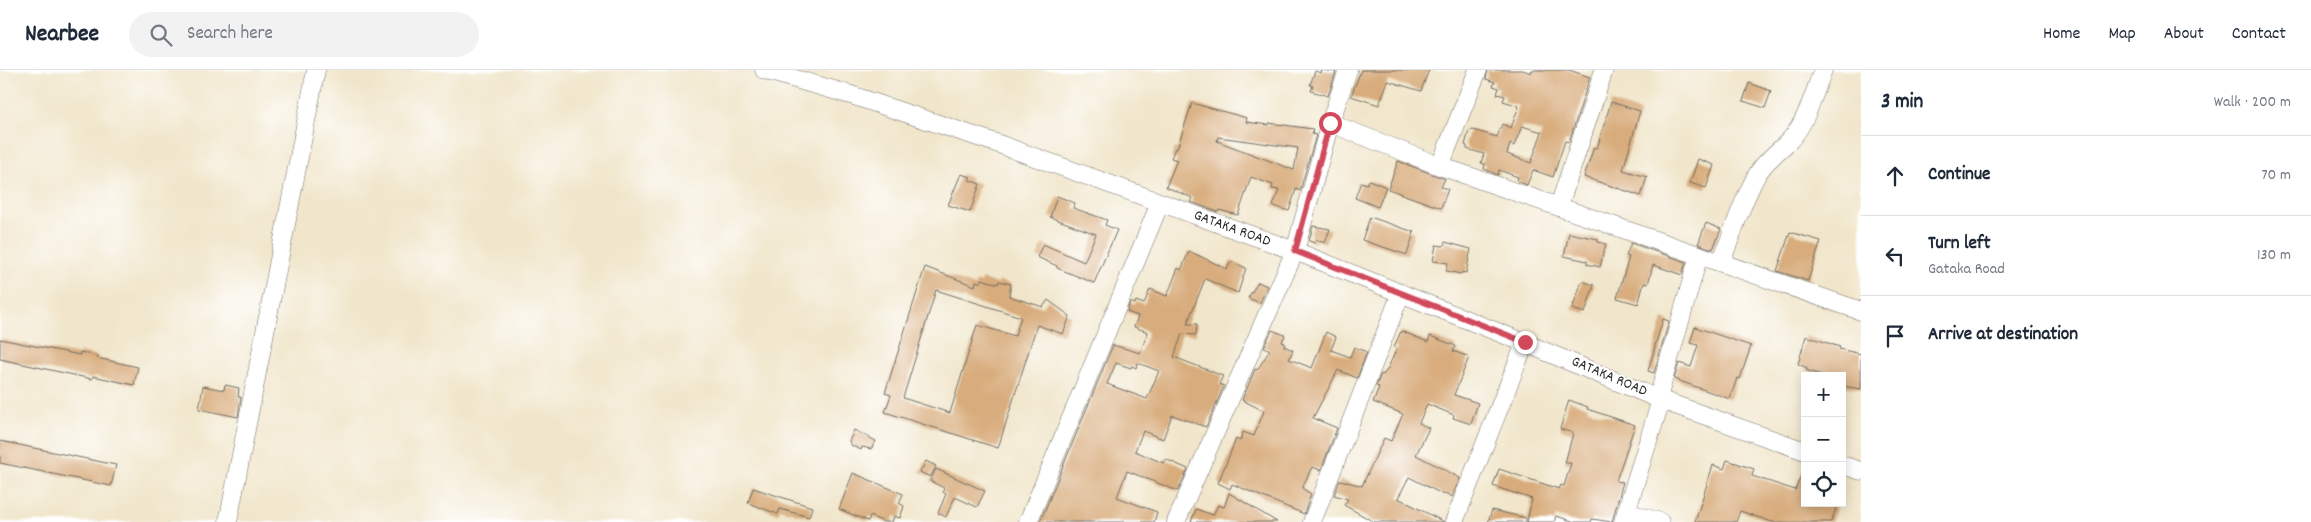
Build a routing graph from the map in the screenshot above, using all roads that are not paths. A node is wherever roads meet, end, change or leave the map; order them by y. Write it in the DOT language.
graph roads {
  1 [pos="316,70"];
  2 [pos="764,70"];
  3 [pos="1348,70"];
  4 [pos="1478,70"];
  5 [pos="1604,70"];
  6 [pos="1823,70"];
  7 [pos="1330,123"];
  8 [pos="1440,166"];
  9 [pos="1160,203"];
  10 [pos="1559,206"];
  11 [pos="1295,251"];
  12 [pos="1699,254"];
  13 [pos="1721,262"];
  14 [pos="1402,293"];
  15 [pos="1861,311"];
  16 [pos="1525,342"];
  17 [pos="1660,399"];
  18 [pos="1801,450"];
  19 [pos="1846,466"];
  20 [pos="1861,472"];
  21 [pos="1624,517"];
  22 [pos="228,522"];
  23 [pos="1028,522"];
  24 [pos="1176,522"];
  25 [pos="1312,522"];
  26 [pos="1454,522"];
  27 [pos="1660,522"];
  1 -- 22 [label="street"];
  2 -- 9 [label="street, GATAKA ROAD"];
  3 -- 7 [label="street"];
  4 -- 8 [label="street"];
  5 -- 10 [label="street"];
  6 -- 13 [label="street"];
  7 -- 8 [label="street"];
  7 -- 11 [label="street"];
  8 -- 10 [label="street"];
  9 -- 11 [label="street, GATAKA ROAD"];
  9 -- 23 [label="street"];
  10 -- 12 [label="street"];
  11 -- 14 [label="street, GATAKA ROAD"];
  11 -- 24 [label="street"];
  12 -- 13 [label="street"];
  12 -- 17 [label="street"];
  13 -- 15 [label="street"];
  14 -- 16 [label="street, GATAKA ROAD"];
  14 -- 25 [label="street"];
  16 -- 17 [label="street, GATAKA ROAD"];
  16 -- 26 [label="street"];
  17 -- 18 [label="street, GATAKA ROAD"];
  17 -- 21 [label="street"];
  19 -- 20 [label="street"];
  21 -- 27 [label="street"];
}
